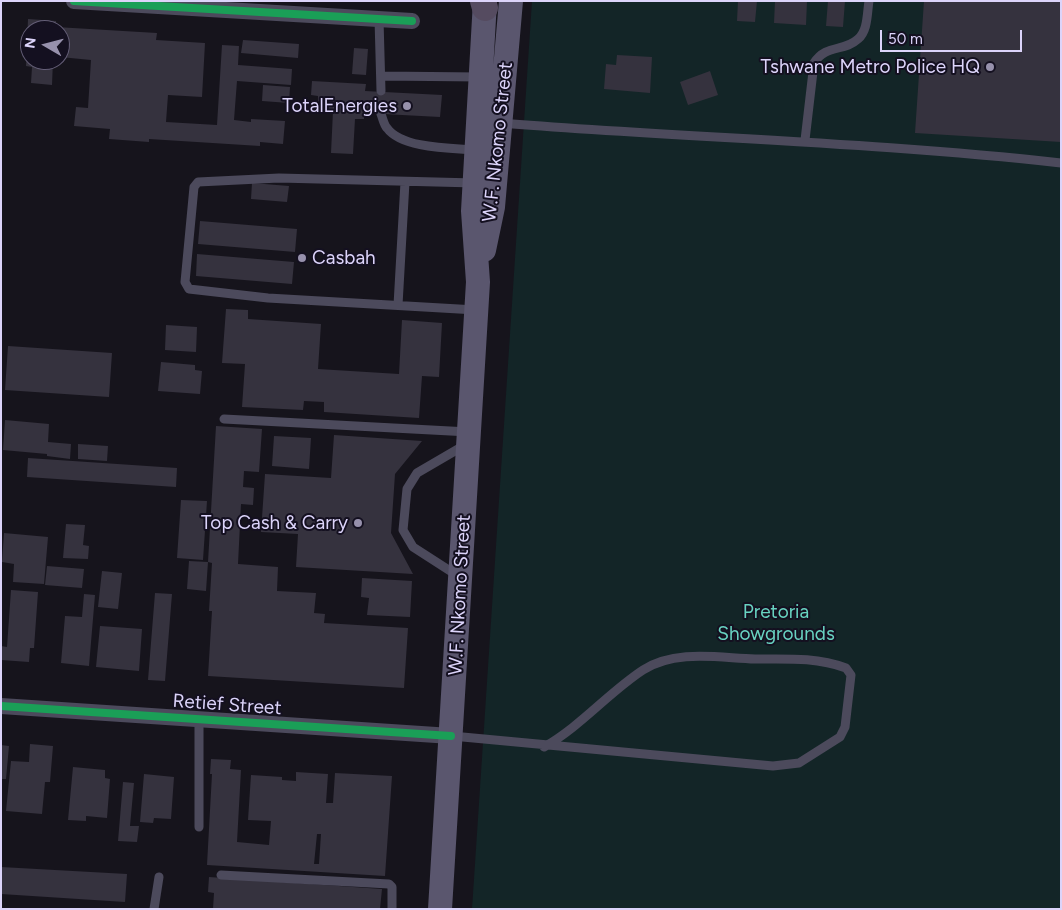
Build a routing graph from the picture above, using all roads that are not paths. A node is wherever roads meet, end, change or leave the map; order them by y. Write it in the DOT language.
graph roads {
  1 [pos="74,1"];
  2 [pos="511,1"];
  3 [pos="868,1"];
  4 [pos="484,4"];
  5 [pos="379,19"];
  6 [pos="412,21"];
  7 [pos="381,76"];
  8 [pos="480,77"];
  9 [pos="381,91"];
  10 [pos="381,114"];
  11 [pos="490,122"];
  12 [pos="805,140"];
  13 [pos="476,150"];
  14 [pos="1061,164"];
  15 [pos="405,182"];
  16 [pos="475,183"];
  17 [pos="478,282"];
  18 [pos="398,305"];
  19 [pos="476,310"];
  20 [pos="224,419"];
  21 [pos="469,438"];
  22 [pos="461,577"];
  23 [pos="1,706"];
  24 [pos="199,719"];
  25 [pos="451,736"];
  26 [pos="544,747"];
  27 [pos="199,827"];
  28 [pos="221,875"];
  29 [pos="159,877"];
  30 [pos="154,909"];
  31 [pos="392,909"];
  32 [pos="440,909"];
  1 -- 5 [label="street"];
  2 -- 11 [label="main road, W.F. Nkomo Street"];
  3 -- 12 [label="lane"];
  4 -- 8 [label="main road, W.F. Nkomo Street"];
  5 -- 6 [label="street"];
  5 -- 7 [label="lane"];
  7 -- 8 [label="lane"];
  7 -- 9 [label="lane"];
  8 -- 11 [label="main road, W.F. Nkomo Street"];
  10 -- 13 [label="lane"];
  11 -- 12 [label="lane"];
  11 -- 13 [label="main road, W.F. Nkomo Street"];
  11 -- 17 [label="main road, W.F. Nkomo Street"];
  12 -- 14 [label="lane"];
  13 -- 16 [label="main road, W.F. Nkomo Street"];
  15 -- 16 [label="lane"];
  15 -- 18 [label="lane"];
  15 -- 18 [label="lane"];
  16 -- 17 [label="main road, W.F. Nkomo Street"];
  17 -- 19 [label="main road, W.F. Nkomo Street"];
  18 -- 19 [label="lane"];
  19 -- 21 [label="main road, W.F. Nkomo Street"];
  20 -- 21 [label="lane"];
  21 -- 22 [label="main road, W.F. Nkomo Street"];
  21 -- 22 [label="lane"];
  22 -- 25 [label="main road, W.F. Nkomo Street"];
  23 -- 24 [label="street, Retief Street"];
  24 -- 25 [label="street, Retief Street"];
  24 -- 27 [label="lane"];
  25 -- 26 [label="lane"];
  25 -- 32 [label="main road, W.F. Nkomo Street"];
  26 -- 26 [label="lane"];
  28 -- 31 [label="lane"];
  29 -- 30 [label="lane"];
}
